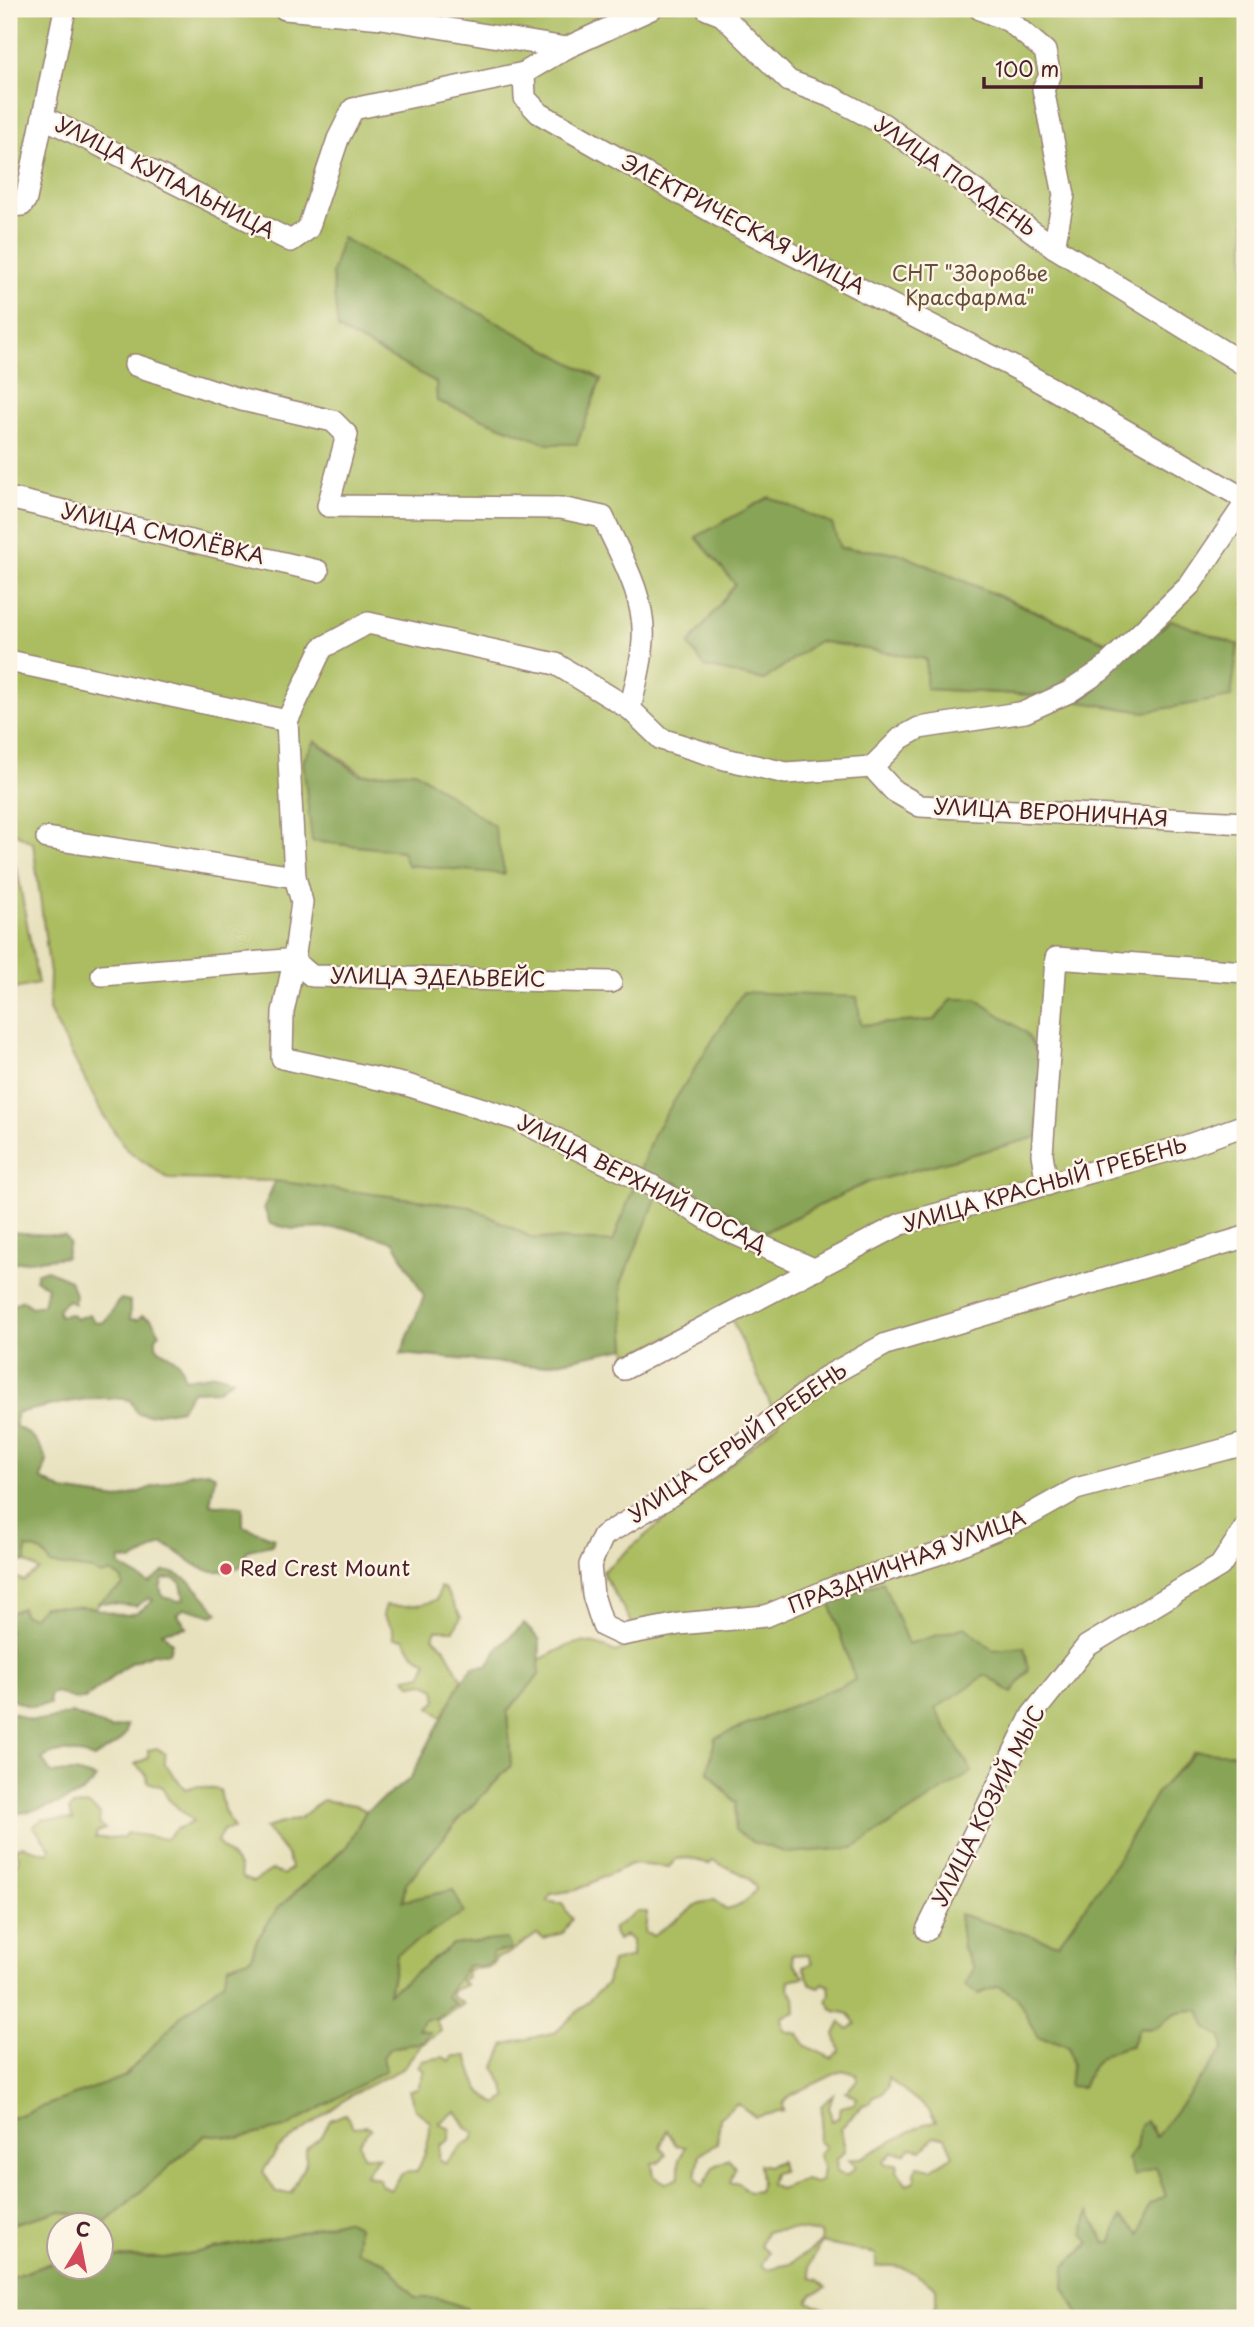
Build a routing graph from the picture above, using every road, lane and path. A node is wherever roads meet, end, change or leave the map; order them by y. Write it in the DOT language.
graph roads {
  1 [pos="65,9"];
  2 [pos="285,9"];
  3 [pos="651,9"];
  4 [pos="707,9"];
  5 [pos="981,9"];
  6 [pos="566,48"];
  7 [pos="524,73"];
  8 [pos="43,117"];
  9 [pos="9,206"];
  10 [pos="1054,247"];
  11 [pos="135,365"];
  12 [pos="1245,365"];
  13 [pos="9,498"];
  14 [pos="1245,502"];
  15 [pos="318,570"];
  16 [pos="9,661"];
  17 [pos="629,709"];
  18 [pos="287,720"];
  19 [pos="872,767"];
  20 [pos="1245,823"];
  21 [pos="47,838"];
  22 [pos="295,877"];
  23 [pos="295,961"];
  24 [pos="1245,972"];
  25 [pos="102,975"];
  26 [pos="611,982"];
  27 [pos="1245,1125"];
  28 [pos="1047,1185"];
  29 [pos="1245,1237"];
  30 [pos="816,1270"];
  31 [pos="624,1369"];
  32 [pos="1245,1444"];
  33 [pos="1245,1528"];
  34 [pos="603,1626"];
  35 [pos="927,1930"];
  1 -- 8 [label="street"];
  2 -- 6 [label="street"];
  3 -- 6 [label="street, УЛИЦА КУПАЛЬНИЦА"];
  4 -- 10 [label="street, УЛИЦА ПОЛДЕНЬ"];
  5 -- 10 [label="street"];
  6 -- 7 [label="street, УЛИЦА КУПАЛЬНИЦА"];
  7 -- 8 [label="street, УЛИЦА КУПАЛЬНИЦА"];
  7 -- 14 [label="street, ЭЛЕКТРИЧЕСКАЯ УЛИЦА"];
  8 -- 9 [label="street"];
  10 -- 12 [label="street, УЛИЦА ПОЛДЕНЬ"];
  11 -- 17 [label="street"];
  13 -- 15 [label="street, УЛИЦА СМОЛЁВКА"];
  14 -- 19 [label="street"];
  16 -- 18 [label="street"];
  17 -- 18 [label="street, УЛИЦА ВЕРХНИЙ ПОСАД"];
  17 -- 19 [label="street, УЛИЦА ВЕРХНИЙ ПОСАД"];
  18 -- 22 [label="street, УЛИЦА ВЕРХНИЙ ПОСАД"];
  19 -- 20 [label="street, УЛИЦА ВЕРОНИЧНАЯ"];
  21 -- 22 [label="street"];
  22 -- 23 [label="street, УЛИЦА ВЕРХНИЙ ПОСАД"];
  23 -- 25 [label="street, УЛИЦА ЭДЕЛЬВЕЙС"];
  23 -- 26 [label="street, УЛИЦА ЭДЕЛЬВЕЙС"];
  23 -- 30 [label="street, УЛИЦА ВЕРХНИЙ ПОСАД"];
  24 -- 28 [label="street"];
  27 -- 28 [label="street, УЛИЦА КРАСНЫЙ ГРЕБЕНЬ"];
  28 -- 30 [label="street, УЛИЦА КРАСНЫЙ ГРЕБЕНЬ"];
  29 -- 34 [label="street, УЛИЦА СЕРЫЙ ГРЕБЕНЬ"];
  30 -- 31 [label="street, УЛИЦА КРАСНЫЙ ГРЕБЕНЬ"];
  32 -- 34 [label="street, ПРАЗДНИЧНАЯ УЛИЦА"];
  33 -- 35 [label="street, УЛИЦА КОЗИЙ МЫС"];
}
